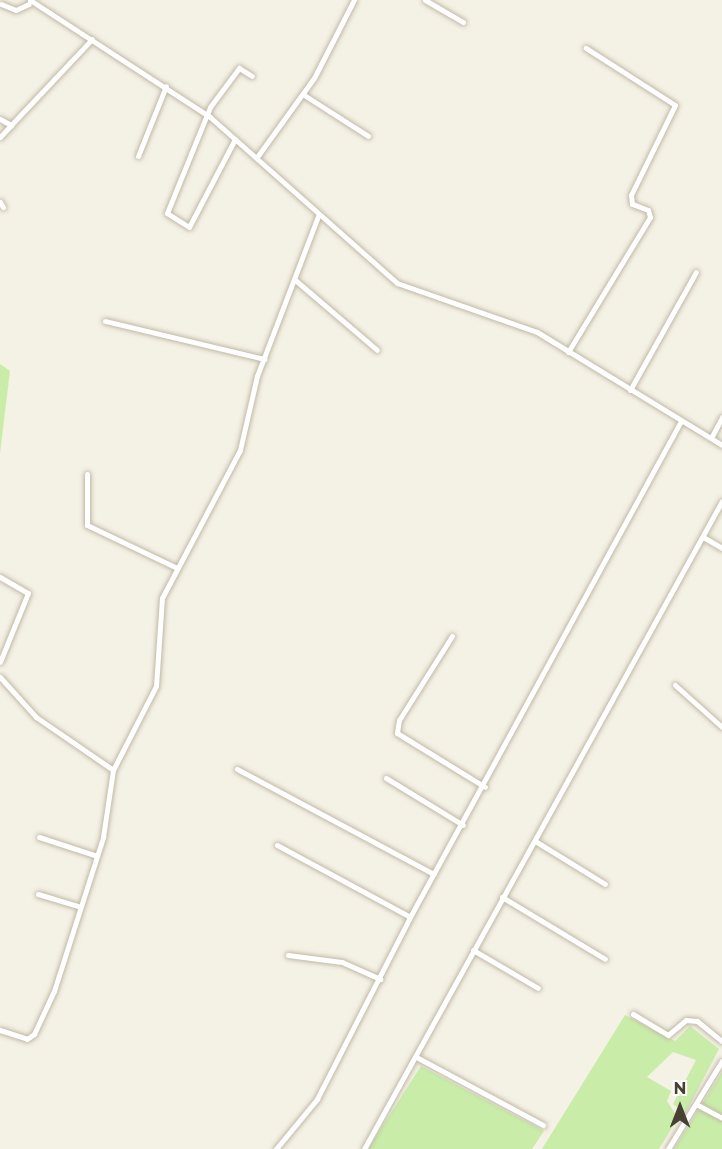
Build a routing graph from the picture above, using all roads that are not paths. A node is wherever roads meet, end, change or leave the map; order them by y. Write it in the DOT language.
graph roads {
  1 [pos="354,0"];
  2 [pos="425,0"];
  3 [pos="29,2"];
  4 [pos="1,4"];
  5 [pos="463,22"];
  6 [pos="92,39"];
  7 [pos="586,48"];
  8 [pos="252,76"];
  9 [pos="166,86"];
  10 [pos="304,94"];
  11 [pos="206,114"];
  12 [pos="0,119"];
  13 [pos="11,125"];
  14 [pos="368,136"];
  15 [pos="0,137"];
  16 [pos="235,139"];
  17 [pos="138,156"];
  18 [pos="257,157"];
  19 [pos="318,216"];
  20 [pos="696,272"];
  21 [pos="294,279"];
  22 [pos="105,321"];
  23 [pos="377,350"];
  24 [pos="568,352"];
  25 [pos="265,359"];
  26 [pos="630,390"];
  27 [pos="722,417"];
  28 [pos="681,422"];
  29 [pos="711,438"];
  30 [pos="722,445"];
  31 [pos="87,474"];
  32 [pos="722,501"];
  33 [pos="703,537"];
  34 [pos="722,548"];
  35 [pos="175,567"];
  36 [pos="0,578"];
  37 [pos="452,636"];
  38 [pos="0,662"];
  39 [pos="0,677"];
  40 [pos="675,685"];
  41 [pos="722,727"];
  42 [pos="237,769"];
  43 [pos="113,770"];
  44 [pos="386,778"];
  45 [pos="484,788"];
  46 [pos="463,825"];
  47 [pos="39,837"];
  48 [pos="536,841"];
  49 [pos="277,845"];
  50 [pos="97,856"];
  51 [pos="434,874"];
  52 [pos="605,884"];
  53 [pos="38,894"];
  54 [pos="502,897"];
  55 [pos="78,906"];
  56 [pos="410,917"];
  57 [pos="473,950"];
  58 [pos="288,955"];
  59 [pos="604,959"];
  60 [pos="380,979"];
  61 [pos="538,988"];
  62 [pos="633,1014"];
  63 [pos="0,1030"];
  64 [pos="722,1041"];
  65 [pos="417,1058"];
  66 [pos="722,1061"];
  67 [pos="696,1104"];
  68 [pos="722,1118"];
  69 [pos="543,1125"];
  70 [pos="276,1149"];
  71 [pos="364,1149"];
  72 [pos="668,1149"];
  1 -- 10 [label="street"];
  2 -- 5 [label="street"];
  3 -- 4 [label="street"];
  3 -- 6 [label="street"];
  6 -- 9 [label="street"];
  6 -- 13 [label="street"];
  7 -- 24 [label="street"];
  8 -- 11 [label="street"];
  9 -- 11 [label="street"];
  9 -- 17 [label="street"];
  10 -- 14 [label="street"];
  10 -- 18 [label="street"];
  11 -- 16 [label="street"];
  11 -- 16 [label="street"];
  12 -- 13 [label="street"];
  13 -- 15 [label="street"];
  16 -- 18 [label="street"];
  18 -- 19 [label="street"];
  19 -- 21 [label="street"];
  19 -- 24 [label="street"];
  20 -- 26 [label="street"];
  21 -- 23 [label="street"];
  21 -- 25 [label="street"];
  22 -- 25 [label="street"];
  24 -- 26 [label="street"];
  25 -- 35 [label="street"];
  26 -- 28 [label="street"];
  27 -- 29 [label="street"];
  28 -- 29 [label="street"];
  28 -- 45 [label="street"];
  29 -- 30 [label="street"];
  31 -- 35 [label="street"];
  32 -- 33 [label="street"];
  33 -- 34 [label="street"];
  33 -- 48 [label="street"];
  35 -- 43 [label="street"];
  36 -- 38 [label="street"];
  37 -- 45 [label="street"];
  39 -- 43 [label="street"];
  40 -- 41 [label="street"];
  42 -- 51 [label="street"];
  43 -- 50 [label="street"];
  44 -- 46 [label="street"];
  45 -- 46 [label="street"];
  46 -- 51 [label="street"];
  47 -- 50 [label="street"];
  48 -- 52 [label="street"];
  48 -- 54 [label="street"];
  49 -- 56 [label="street"];
  50 -- 55 [label="street"];
  51 -- 56 [label="street"];
  53 -- 55 [label="street"];
  54 -- 57 [label="street"];
  54 -- 59 [label="street"];
  55 -- 63 [label="street"];
  56 -- 60 [label="street"];
  57 -- 61 [label="street"];
  57 -- 65 [label="street"];
  58 -- 60 [label="street"];
  60 -- 70 [label="street"];
  62 -- 64 [label="street"];
  65 -- 69 [label="street"];
  65 -- 71 [label="street"];
  66 -- 67 [label="street"];
  67 -- 68 [label="street"];
  67 -- 72 [label="street"];
}
